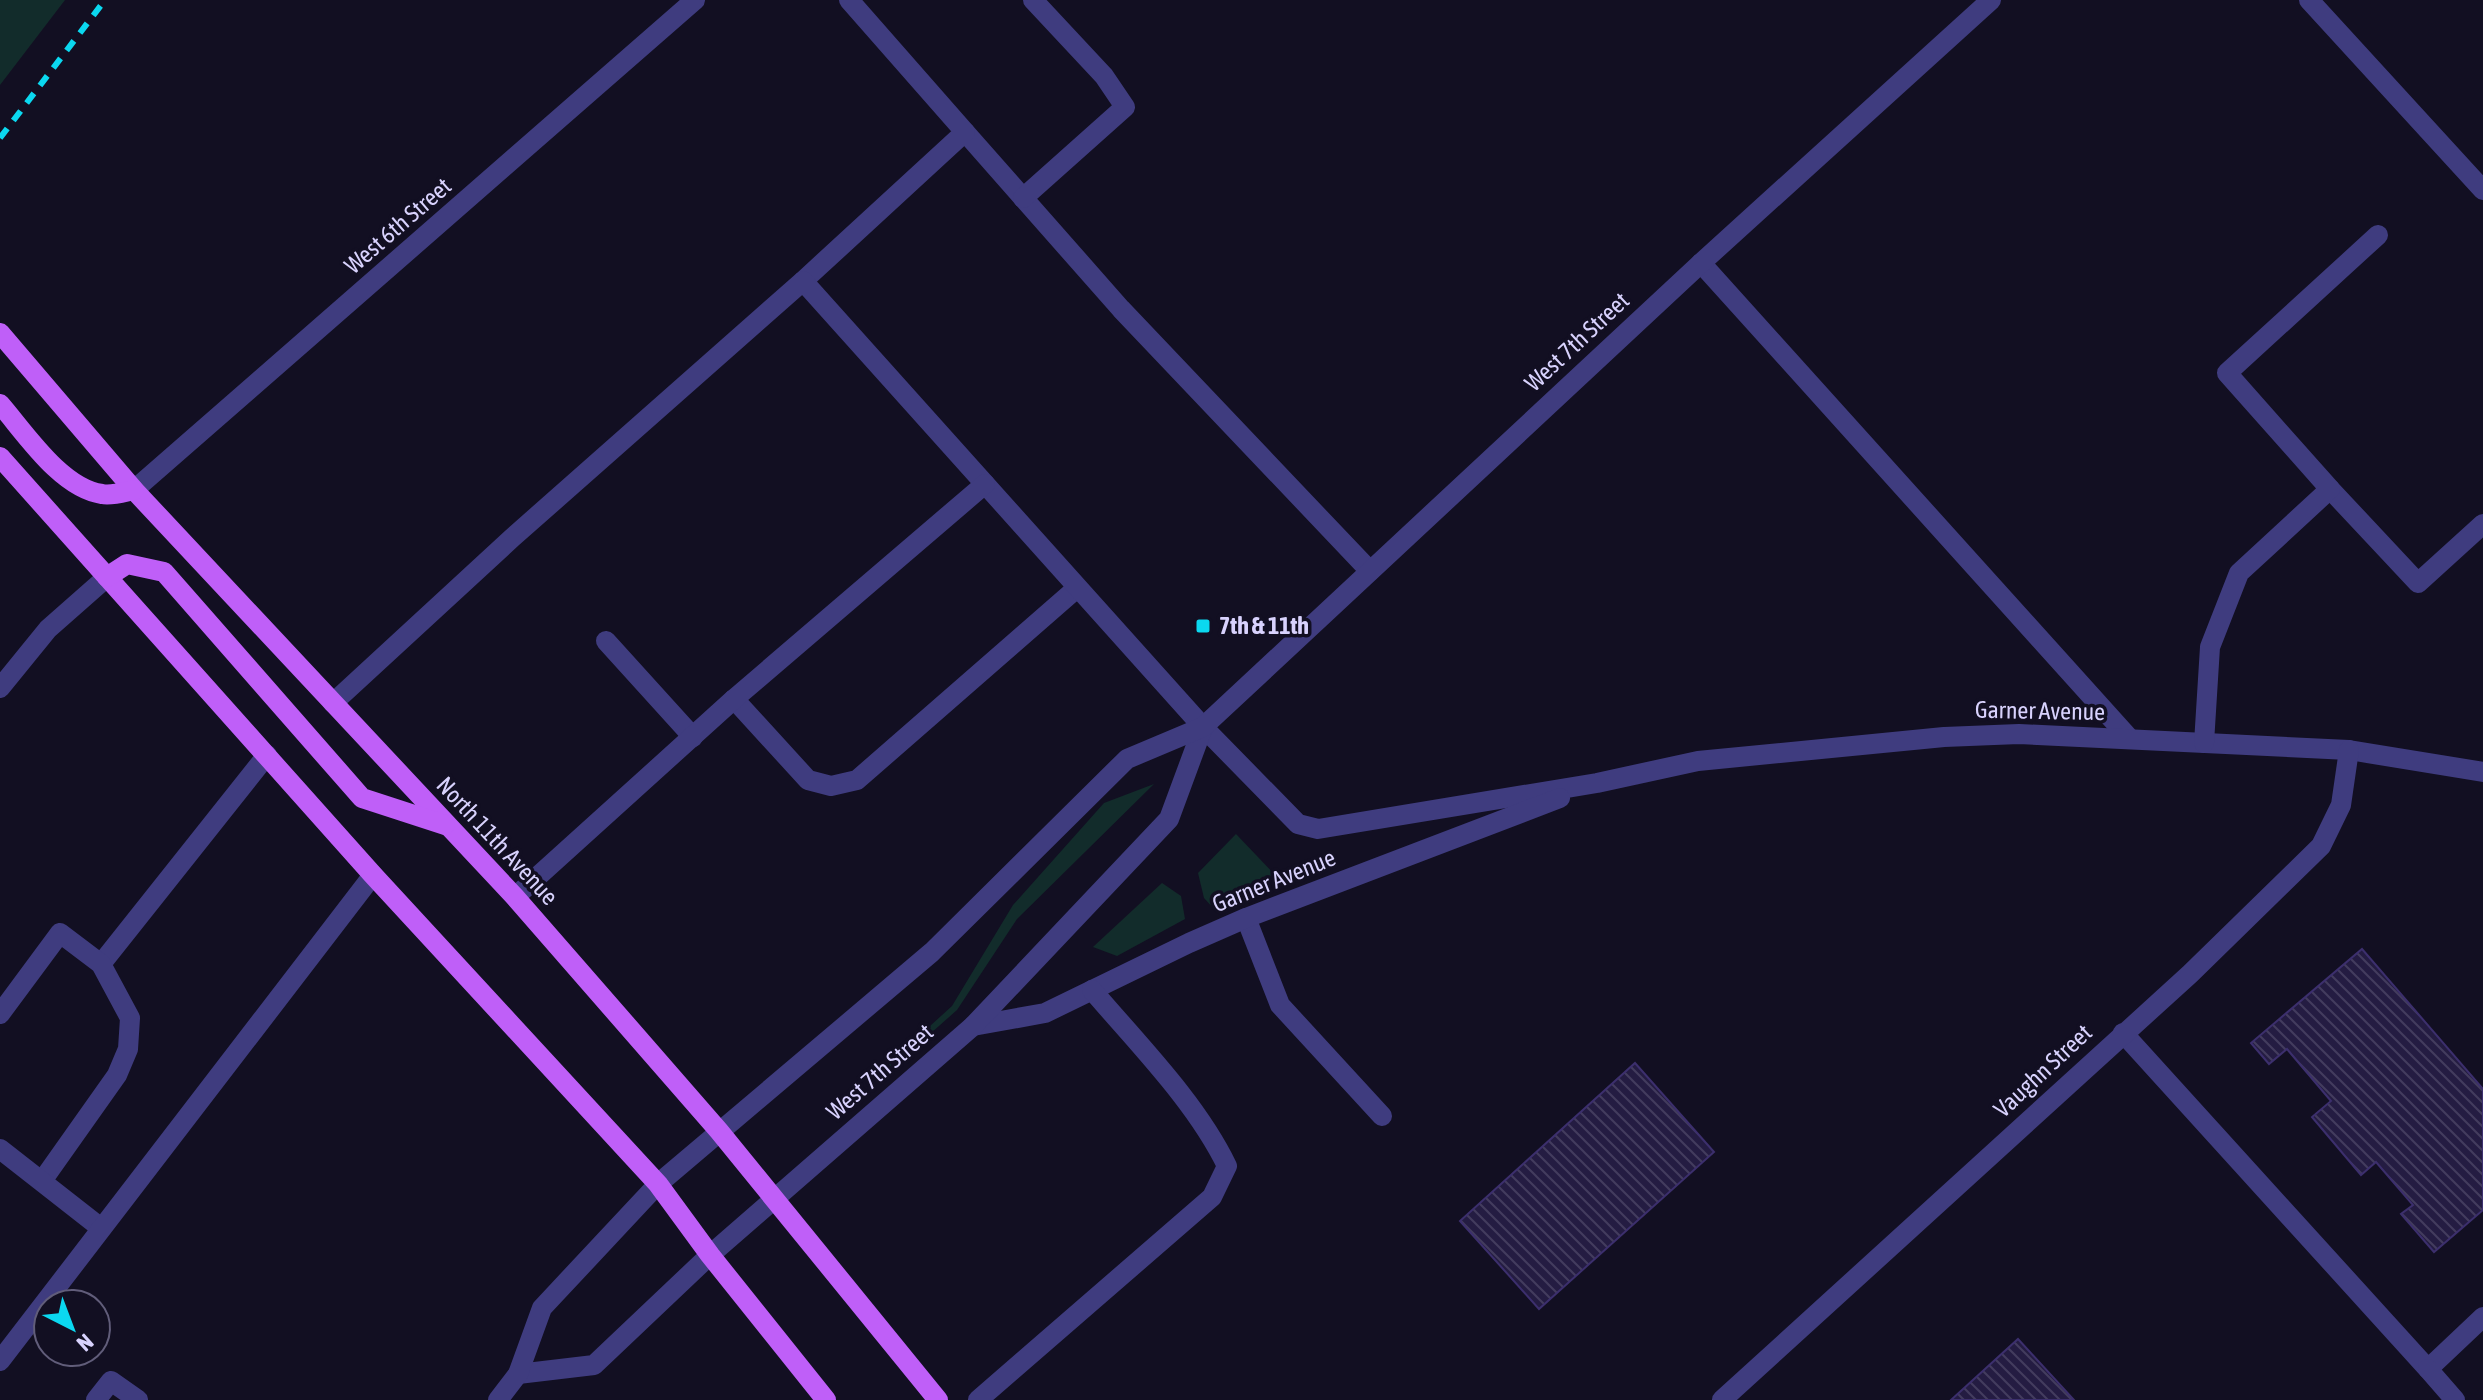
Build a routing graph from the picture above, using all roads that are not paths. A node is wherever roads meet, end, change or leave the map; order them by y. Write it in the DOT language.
graph roads {
  1 [pos="695,0"];
  2 [pos="849,0"];
  3 [pos="1033,0"];
  4 [pos="1991,0"];
  5 [pos="2309,0"];
  6 [pos="965,132"];
  7 [pos="2483,190"];
  8 [pos="1023,198"];
  9 [pos="2378,235"];
  10 [pos="1701,263"];
  11 [pos="803,281"];
  12 [pos="0,333"];
  13 [pos="0,404"];
  14 [pos="0,457"];
  15 [pos="985,484"];
  16 [pos="2330,489"];
  17 [pos="134,490"];
  18 [pos="2483,524"];
  19 [pos="1370,571"];
  20 [pos="107,577"];
  21 [pos="1077,588"];
  22 [pos="606,641"];
  23 [pos="0,688"];
  24 [pos="734,699"];
  25 [pos="333,703"];
  26 [pos="1203,727"];
  27 [pos="693,737"];
  28 [pos="2130,739"];
  29 [pos="2204,743"];
  30 [pos="2349,750"];
  31 [pos="267,755"];
  32 [pos="2483,772"];
  33 [pos="1597,783"];
  34 [pos="448,826"];
  35 [pos="373,875"];
  36 [pos="515,897"];
  37 [pos="1246,918"];
  38 [pos="101,964"];
  39 [pos="1092,990"];
  40 [pos="0,1014"];
  41 [pos="973,1026"];
  42 [pos="2123,1033"];
  43 [pos="1382,1116"];
  44 [pos="719,1131"];
  45 [pos="0,1149"];
  46 [pos="42,1181"];
  47 [pos="658,1184"];
  48 [pos="774,1199"];
  49 [pos="101,1228"];
  50 [pos="710,1255"];
  51 [pos="2483,1317"];
  52 [pos="0,1361"];
  53 [pos="2428,1369"];
  54 [pos="518,1374"];
  55 [pos="96,1400"];
  56 [pos="138,1400"];
  57 [pos="498,1400"];
  58 [pos="826,1400"];
  59 [pos="938,1400"];
  60 [pos="978,1400"];
  61 [pos="1722,1400"];
  62 [pos="2455,1400"];
  1 -- 17 [label="street, West 6th Street"];
  2 -- 6 [label="street"];
  3 -- 8 [label="street"];
  4 -- 10 [label="street, West 7th Street"];
  5 -- 7 [label="street"];
  6 -- 8 [label="street"];
  6 -- 11 [label="street"];
  8 -- 19 [label="street"];
  9 -- 16 [label="street"];
  10 -- 19 [label="street, West 7th Street"];
  10 -- 28 [label="street"];
  11 -- 15 [label="street, Garner Avenue"];
  11 -- 25 [label="street"];
  12 -- 17 [label="main road, North 11th Avenue"];
  13 -- 17 [label="main road"];
  14 -- 20 [label="main road"];
  15 -- 21 [label="street, Garner Avenue"];
  15 -- 24 [label="street"];
  16 -- 18 [label="street"];
  16 -- 29 [label="street"];
  17 -- 25 [label="main road, North 11th Avenue"];
  19 -- 26 [label="street, West 7th Street"];
  20 -- 23 [label="street"];
  20 -- 31 [label="main road"];
  20 -- 34 [label="main road"];
  21 -- 24 [label="street"];
  21 -- 26 [label="street, Garner Avenue"];
  22 -- 27 [label="street"];
  24 -- 27 [label="street"];
  25 -- 34 [label="main road, North 11th Avenue"];
  26 -- 33 [label="street, Garner Avenue"];
  26 -- 41 [label="street, West 7th Street"];
  26 -- 44 [label="street, West 7th Street"];
  27 -- 36 [label="street"];
  28 -- 29 [label="street, Garner Avenue"];
  28 -- 33 [label="street, Garner Avenue"];
  29 -- 30 [label="street, Garner Avenue"];
  30 -- 32 [label="street, Garner Avenue"];
  30 -- 42 [label="street, Vaughn Street"];
  31 -- 35 [label="main road"];
  31 -- 38 [label="street"];
  33 -- 37 [label="street, Garner Avenue"];
  34 -- 36 [label="main road, North 11th Avenue"];
  35 -- 47 [label="main road"];
  35 -- 49 [label="street"];
  36 -- 44 [label="main road, North 11th Avenue"];
  37 -- 39 [label="street, Garner Avenue"];
  37 -- 43 [label="street"];
  38 -- 40 [label="street"];
  38 -- 46 [label="street"];
  39 -- 41 [label="street, Garner Avenue"];
  39 -- 60 [label="street"];
  41 -- 48 [label="street, West 7th Street"];
  42 -- 53 [label="street"];
  42 -- 61 [label="street, Vaughn Street"];
  44 -- 47 [label="street, West 7th Street"];
  44 -- 48 [label="main road, North 11th Avenue"];
  45 -- 46 [label="street"];
  46 -- 49 [label="street"];
  47 -- 50 [label="main road"];
  47 -- 54 [label="street, West 7th Street"];
  48 -- 50 [label="street, West 7th Street"];
  48 -- 59 [label="main road, North 11th Avenue"];
  49 -- 52 [label="street"];
  50 -- 54 [label="street, West 7th Street"];
  50 -- 58 [label="main road"];
  51 -- 53 [label="street"];
  53 -- 62 [label="street"];
  54 -- 57 [label="street, West 7th Street"];
  55 -- 56 [label="street"];
}
